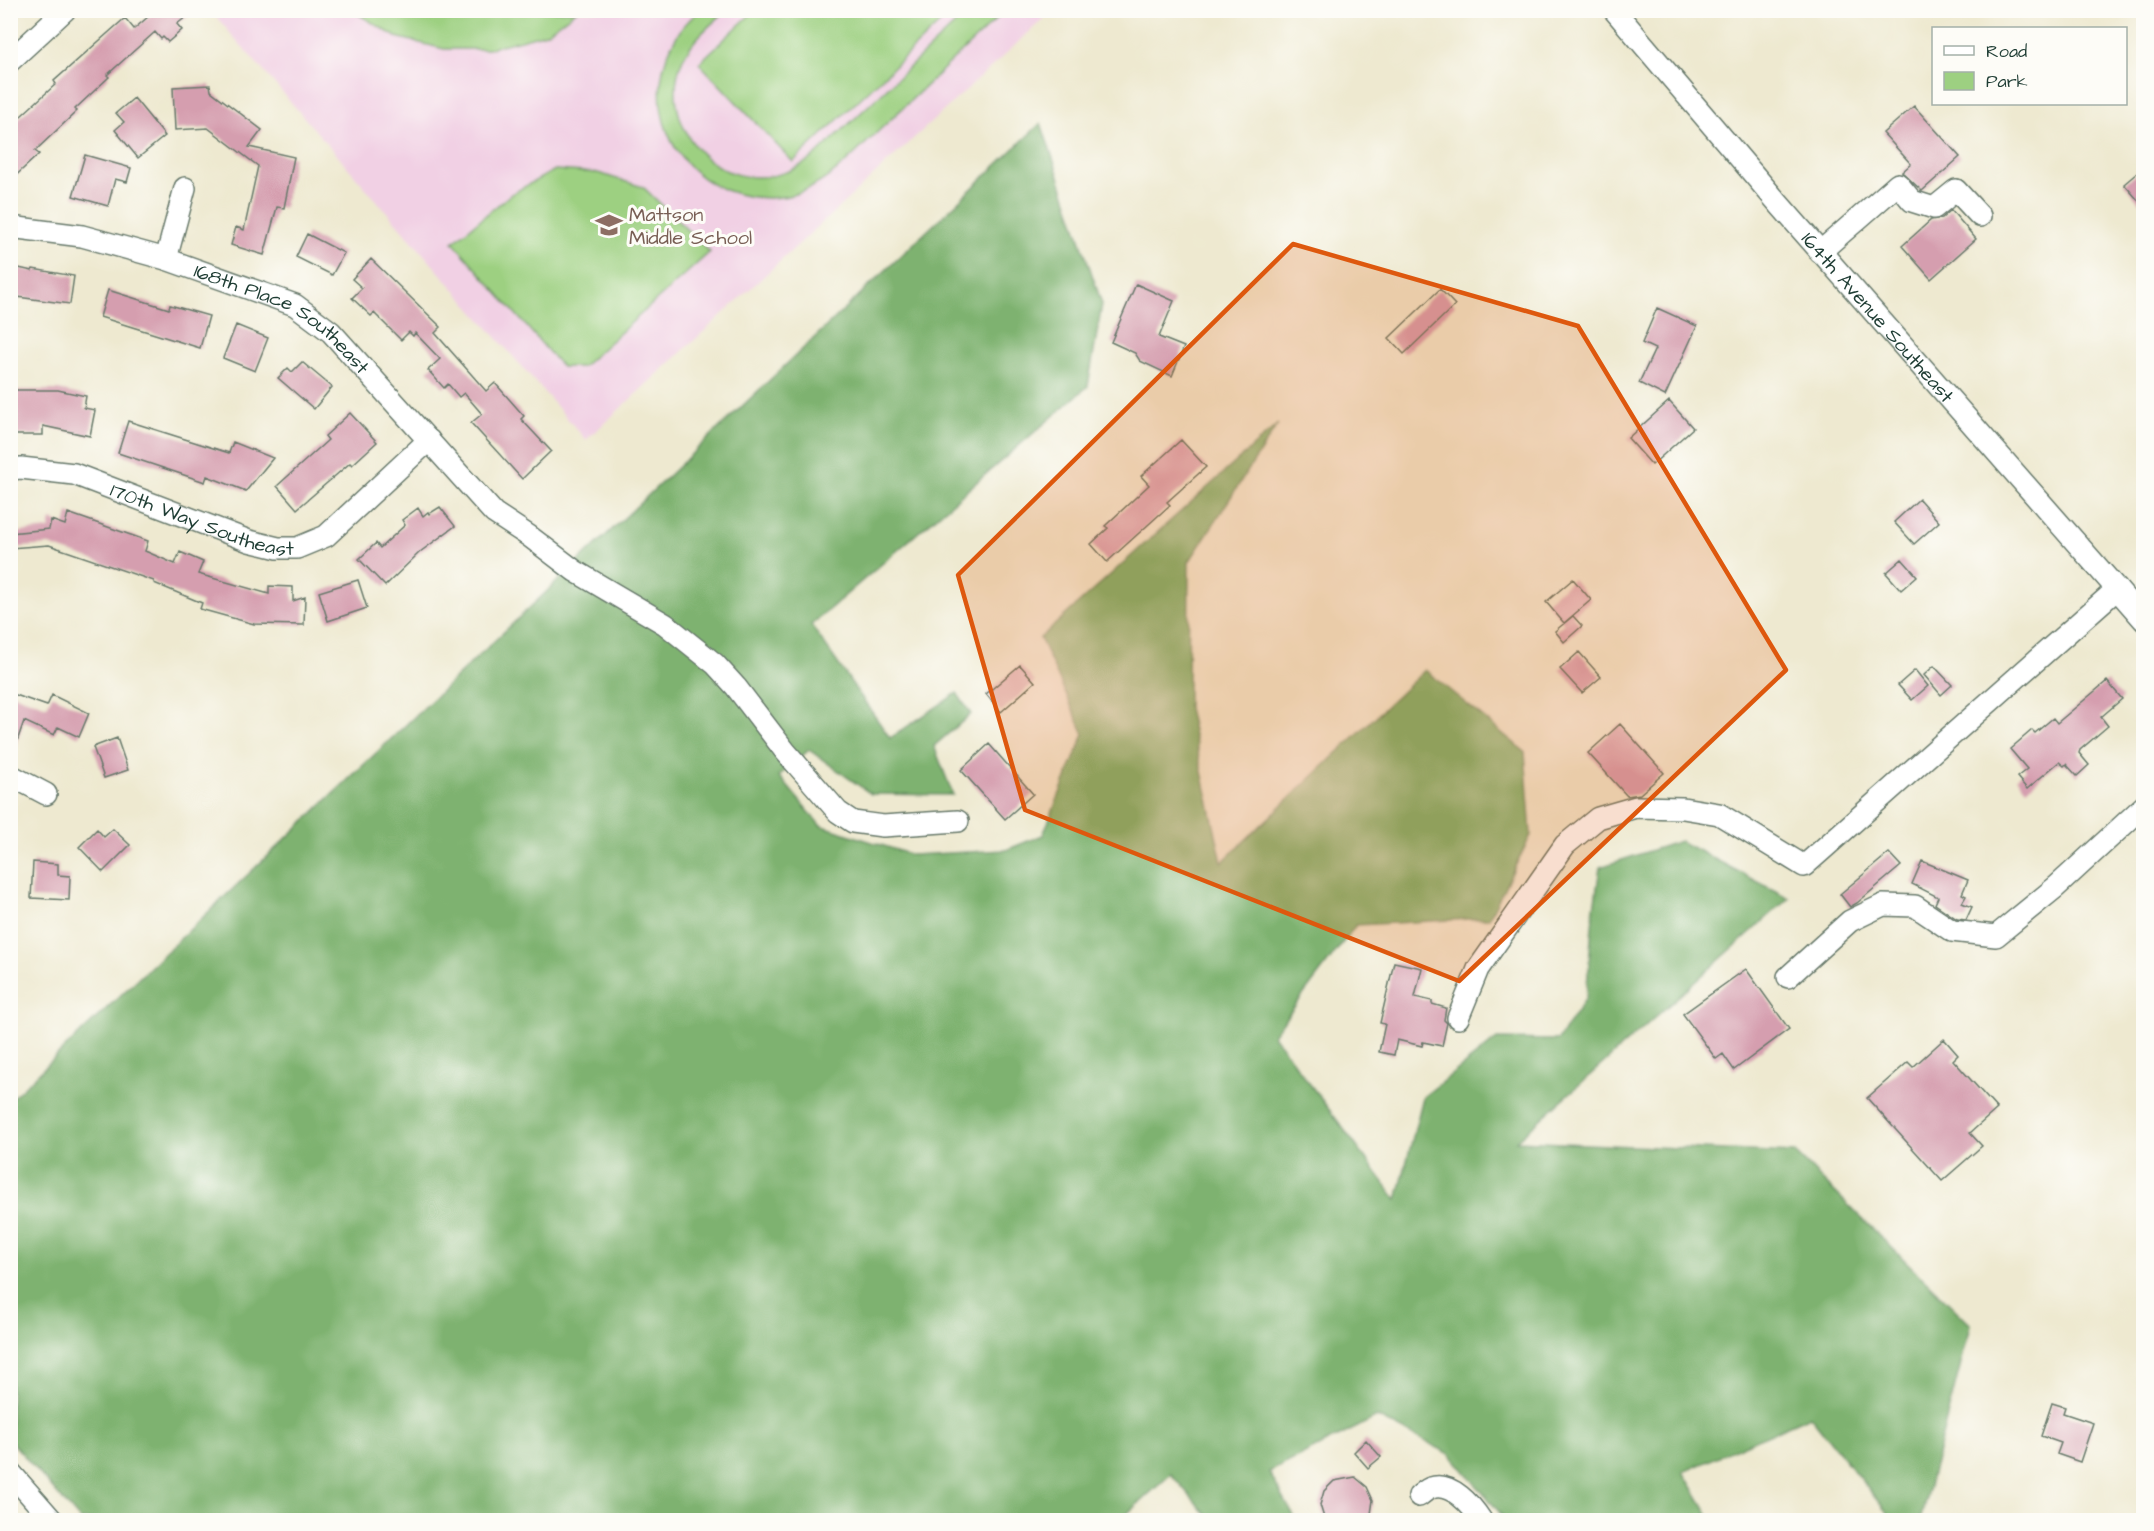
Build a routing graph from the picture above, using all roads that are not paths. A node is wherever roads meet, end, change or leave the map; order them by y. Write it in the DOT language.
graph roads {
  1 [pos="65,10"];
  2 [pos="1614,10"];
  3 [pos="10,61"];
  4 [pos="185,188"];
  5 [pos="1980,216"];
  6 [pos="10,227"];
  7 [pos="1821,252"];
  8 [pos="165,259"];
  9 [pos="429,440"];
  10 [pos="10,469"];
  11 [pos="2116,589"];
  12 [pos="2144,620"];
  13 [pos="10,775"];
  14 [pos="46,794"];
  15 [pos="2144,806"];
  16 [pos="958,821"];
  17 [pos="1788,977"];
  18 [pos="1458,1018"];
  19 [pos="10,1472"];
  20 [pos="1419,1496"];
  21 [pos="52,1521"];
  22 [pos="1481,1521"];
  1 -- 3 [label="street"];
  2 -- 7 [label="street, 164th Avenue Southeast"];
  4 -- 8 [label="street"];
  5 -- 7 [label="street"];
  6 -- 8 [label="street, 168th Place Southeast"];
  7 -- 11 [label="street, 164th Avenue Southeast"];
  8 -- 9 [label="street, 168th Place Southeast"];
  9 -- 10 [label="street, 170th Way Southeast"];
  9 -- 16 [label="street, 168th Place Southeast"];
  11 -- 12 [label="street, 164th Avenue Southeast"];
  11 -- 18 [label="street"];
  13 -- 14 [label="street"];
  15 -- 17 [label="street"];
  19 -- 21 [label="street"];
  20 -- 22 [label="street"];
}
